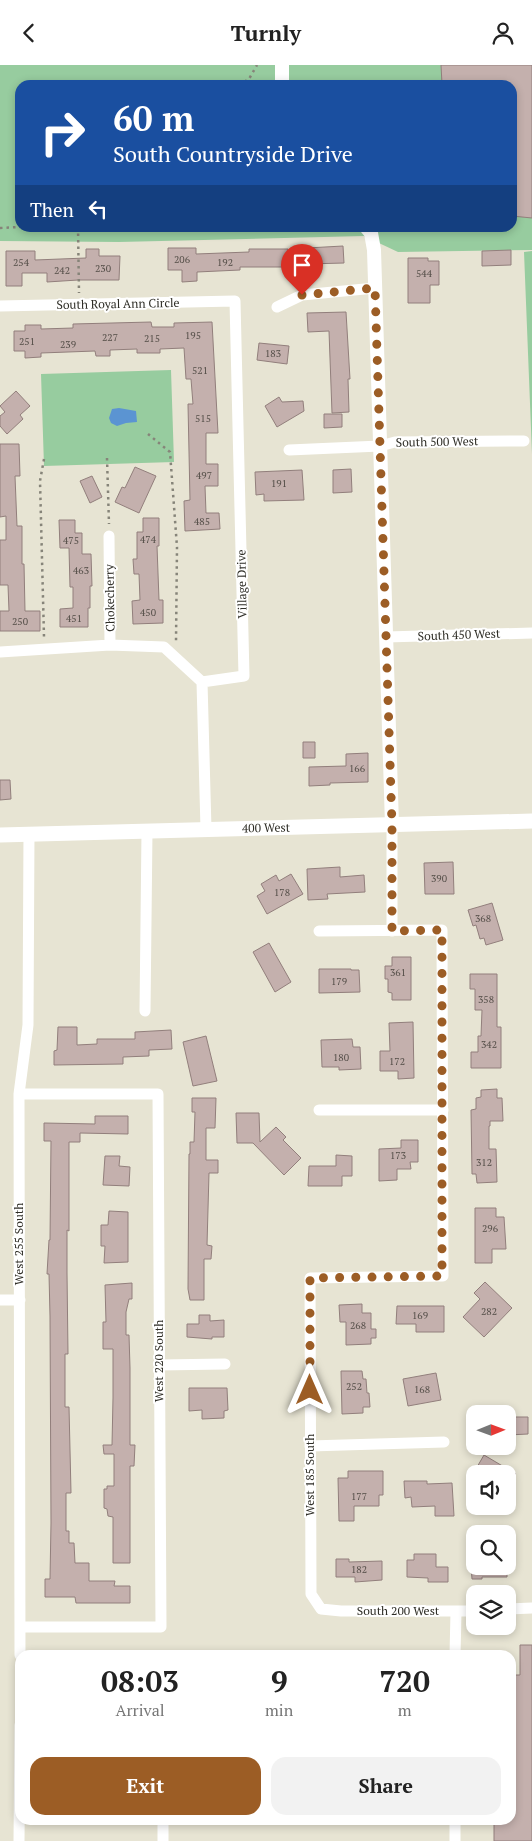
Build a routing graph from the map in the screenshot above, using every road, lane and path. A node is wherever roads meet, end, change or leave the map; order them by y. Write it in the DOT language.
graph roads {
  1 [pos="257,65"];
  2 [pos="282,65"];
  3 [pos="247,80"];
  4 [pos="282,80"];
  5 [pos="15,227"];
  6 [pos="0,228"];
  7 [pos="78,232"];
  8 [pos="370,232"];
  9 [pos="375,288"];
  10 [pos="235,301"];
  11 [pos="79,305"];
  12 [pos="0,306"];
  13 [pos="277,307"];
  14 [pos="148,434"];
  15 [pos="524,441"];
  16 [pos="380,446"];
  17 [pos="289,450"];
  18 [pos="107,458"];
  19 [pos="44,459"];
  20 [pos="109,536"];
  21 [pos="532,633"];
  22 [pos="386,637"];
  23 [pos="110,645"];
  24 [pos="44,649"];
  25 [pos="0,652"];
  26 [pos="176,659"];
  27 [pos="202,682"];
  28 [pos="532,821"];
  29 [pos="392,825"];
  30 [pos="206,829"];
  31 [pos="147,831"];
  32 [pos="29,833"];
  33 [pos="0,835"];
  34 [pos="320,931"];
  35 [pos="392,931"];
  36 [pos="145,1011"];
  37 [pos="19,1094"];
  38 [pos="319,1110"];
  39 [pos="443,1110"];
  40 [pos="0,1300"];
  41 [pos="20,1300"];
  42 [pos="225,1364"];
  43 [pos="159,1365"];
  44 [pos="444,1442"];
  45 [pos="310,1446"];
  46 [pos="532,1608"];
  47 [pos="321,1609"];
  48 [pos="516,1609"];
  49 [pos="466,1611"];
  50 [pos="456,1612"];
  51 [pos="20,1627"];
  52 [pos="20,1650"];
  53 [pos="455,1650"];
  54 [pos="20,1825"];
  55 [pos="163,1825"];
  56 [pos="455,1825"];
  57 [pos="20,1841"];
  58 [pos="163,1841"];
  59 [pos="455,1841"];
  1 -- 3 [label="path"];
  2 -- 4 [label="street"];
  5 -- 6 [label="path"];
  7 -- 11 [label="path"];
  8 -- 9 [label="street"];
  9 -- 13 [label="street"];
  9 -- 16 [label="street"];
  10 -- 11 [label="street, South Royal Ann Circle"];
  10 -- 27 [label="street, Village Drive"];
  11 -- 12 [label="street, South Royal Ann Circle"];
  14 -- 26 [label="path"];
  15 -- 16 [label="street, South 500 West"];
  16 -- 17 [label="street, South 500 West"];
  16 -- 22 [label="street"];
  18 -- 20 [label="path"];
  19 -- 24 [label="path"];
  20 -- 23 [label="street, Chokecherry"];
  21 -- 22 [label="street, South 450 West"];
  22 -- 29 [label="street"];
  23 -- 24 [label="street"];
  23 -- 26 [label="street, Chokecherry"];
  24 -- 25 [label="street"];
  26 -- 27 [label="street, Chokecherry"];
  27 -- 30 [label="street"];
  28 -- 29 [label="main road, 400 West"];
  29 -- 30 [label="main road, 400 West"];
  29 -- 35 [label="street"];
  30 -- 31 [label="main road, 400 West"];
  31 -- 32 [label="main road, 400 West"];
  31 -- 36 [label="street"];
  32 -- 33 [label="main road, 400 West"];
  32 -- 37 [label="street, West 255 South"];
  34 -- 35 [label="street"];
  35 -- 39 [label="street"];
  37 -- 41 [label="street, West 255 South"];
  37 -- 43 [label="street, West 220 South"];
  38 -- 39 [label="street"];
  39 -- 45 [label="street, West 185 South"];
  40 -- 41 [label="street"];
  41 -- 51 [label="street, West 255 South"];
  42 -- 43 [label="street"];
  43 -- 51 [label="street, West 220 South"];
  44 -- 45 [label="street"];
  45 -- 47 [label="street, West 185 South"];
  46 -- 48 [label="street"];
  47 -- 50 [label="street, South 200 West"];
  49 -- 50 [label="street, South 200 West"];
  50 -- 53 [label="street"];
  51 -- 52 [label="street, West 255 South"];
  54 -- 57 [label="street"];
  55 -- 58 [label="street"];
  56 -- 59 [label="street"];
}
